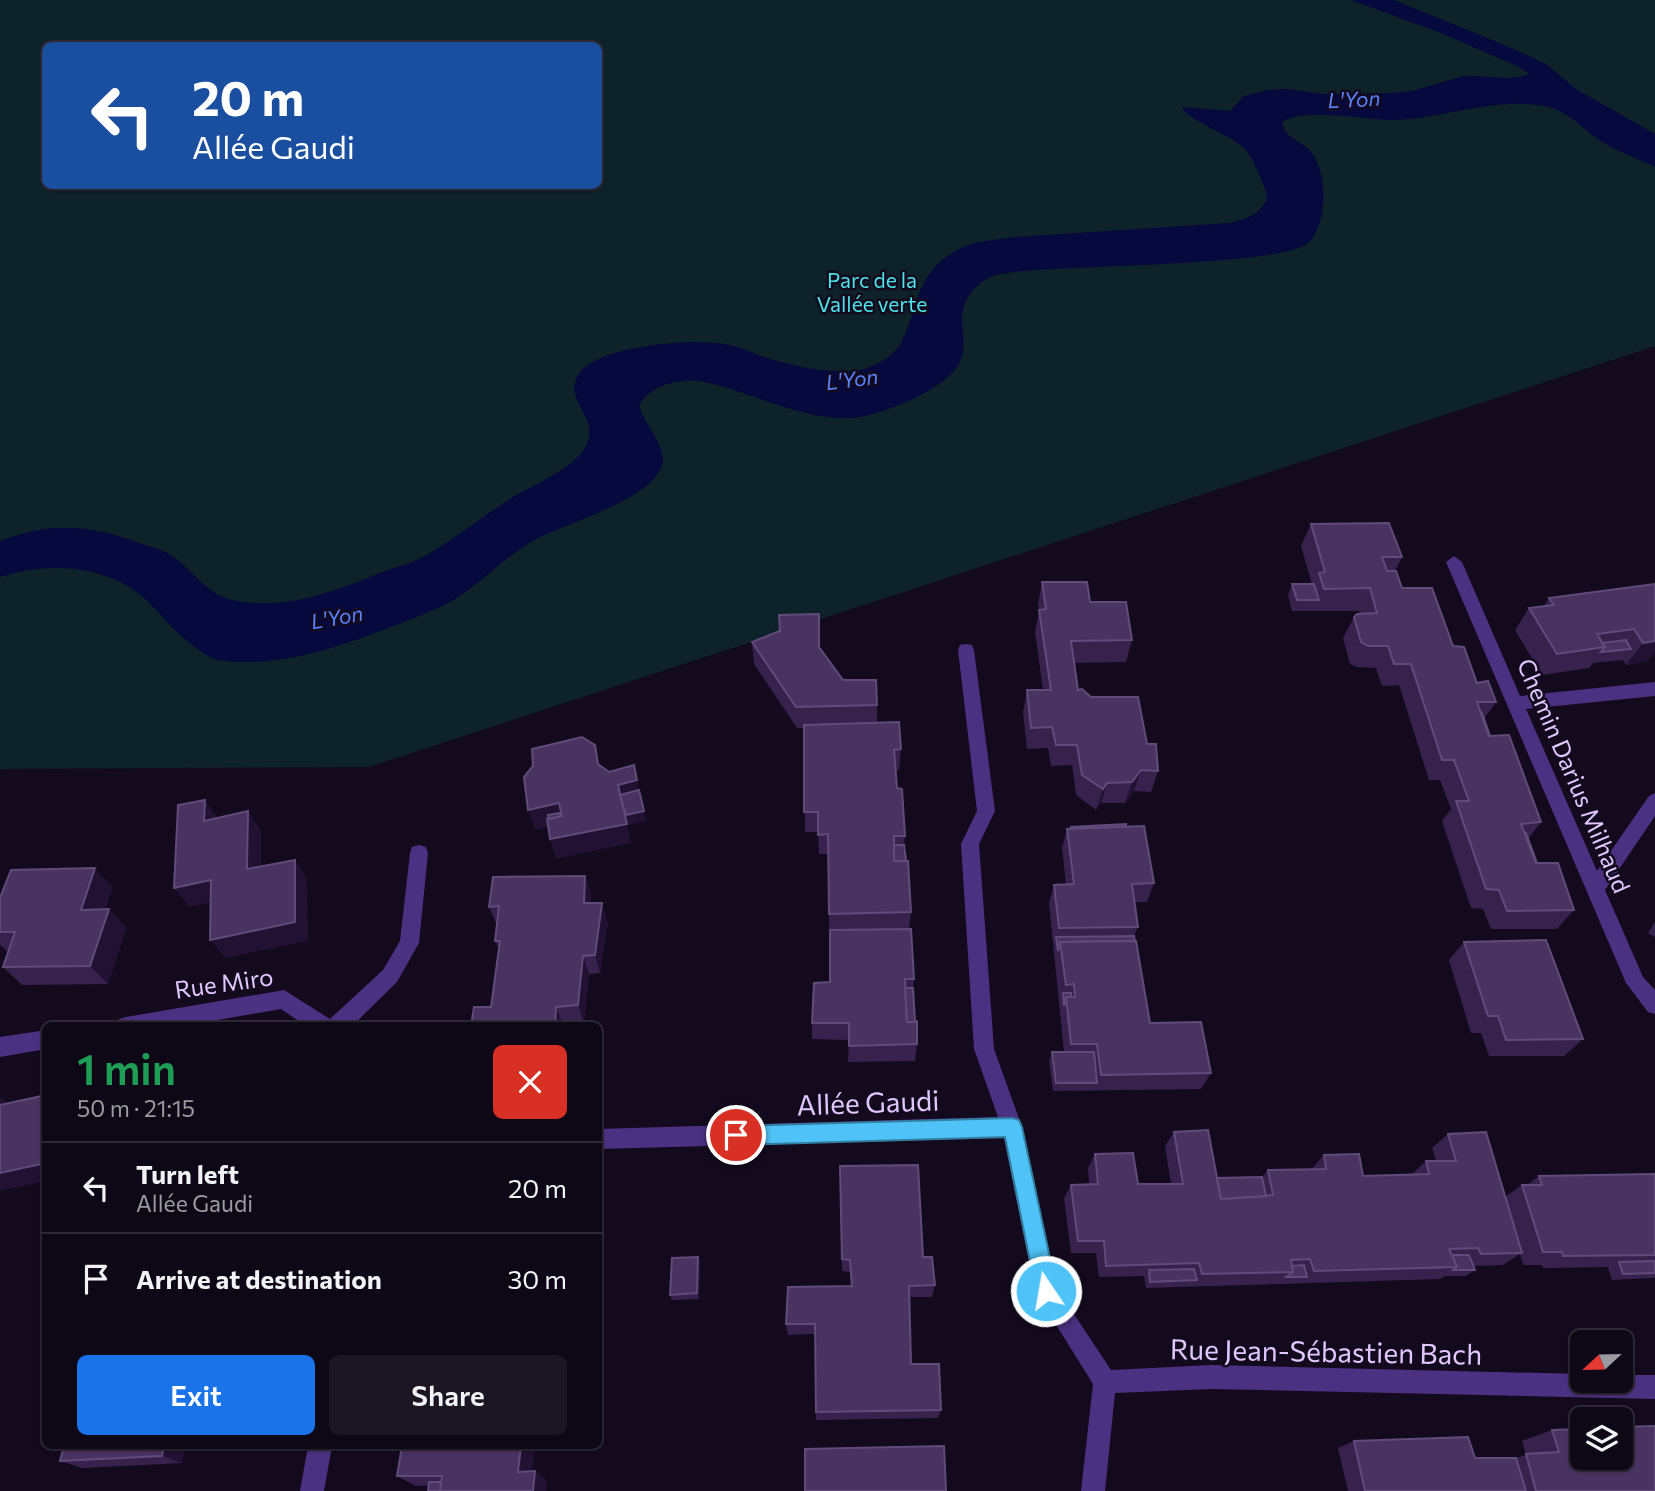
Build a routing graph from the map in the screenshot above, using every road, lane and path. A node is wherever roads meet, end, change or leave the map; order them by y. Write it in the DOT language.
graph roads {
  1 [pos="1454,562"];
  2 [pos="967,650"];
  3 [pos="1655,689"];
  4 [pos="1515,703"];
  5 [pos="1655,801"];
  6 [pos="419,853"];
  7 [pos="1595,889"];
  8 [pos="1655,1005"];
  9 [pos="149,1022"];
  10 [pos="317,1022"];
  11 [pos="341,1022"];
  12 [pos="42,1040"];
  13 [pos="0,1047"];
  14 [pos="1012,1127"];
  15 [pos="602,1139"];
  16 [pos="1105,1382"];
  17 [pos="1655,1387"];
  18 [pos="319,1449"];
  19 [pos="312,1491"];
  20 [pos="1093,1491"];
  1 -- 4 [label="street, Chemin Darius Milhaud"];
  2 -- 14 [label="street"];
  3 -- 4 [label="street"];
  4 -- 7 [label="street, Chemin Darius Milhaud"];
  5 -- 7 [label="street"];
  6 -- 11 [label="street"];
  7 -- 8 [label="street, Chemin Darius Milhaud"];
  9 -- 10 [label="street, Rue Miro"];
  12 -- 13 [label="street"];
  14 -- 15 [label="street, Allée Gaudi"];
  14 -- 16 [label="street"];
  16 -- 17 [label="street, Rue Jean-Sébastien Bach"];
  16 -- 20 [label="street"];
  18 -- 19 [label="street"];
}
